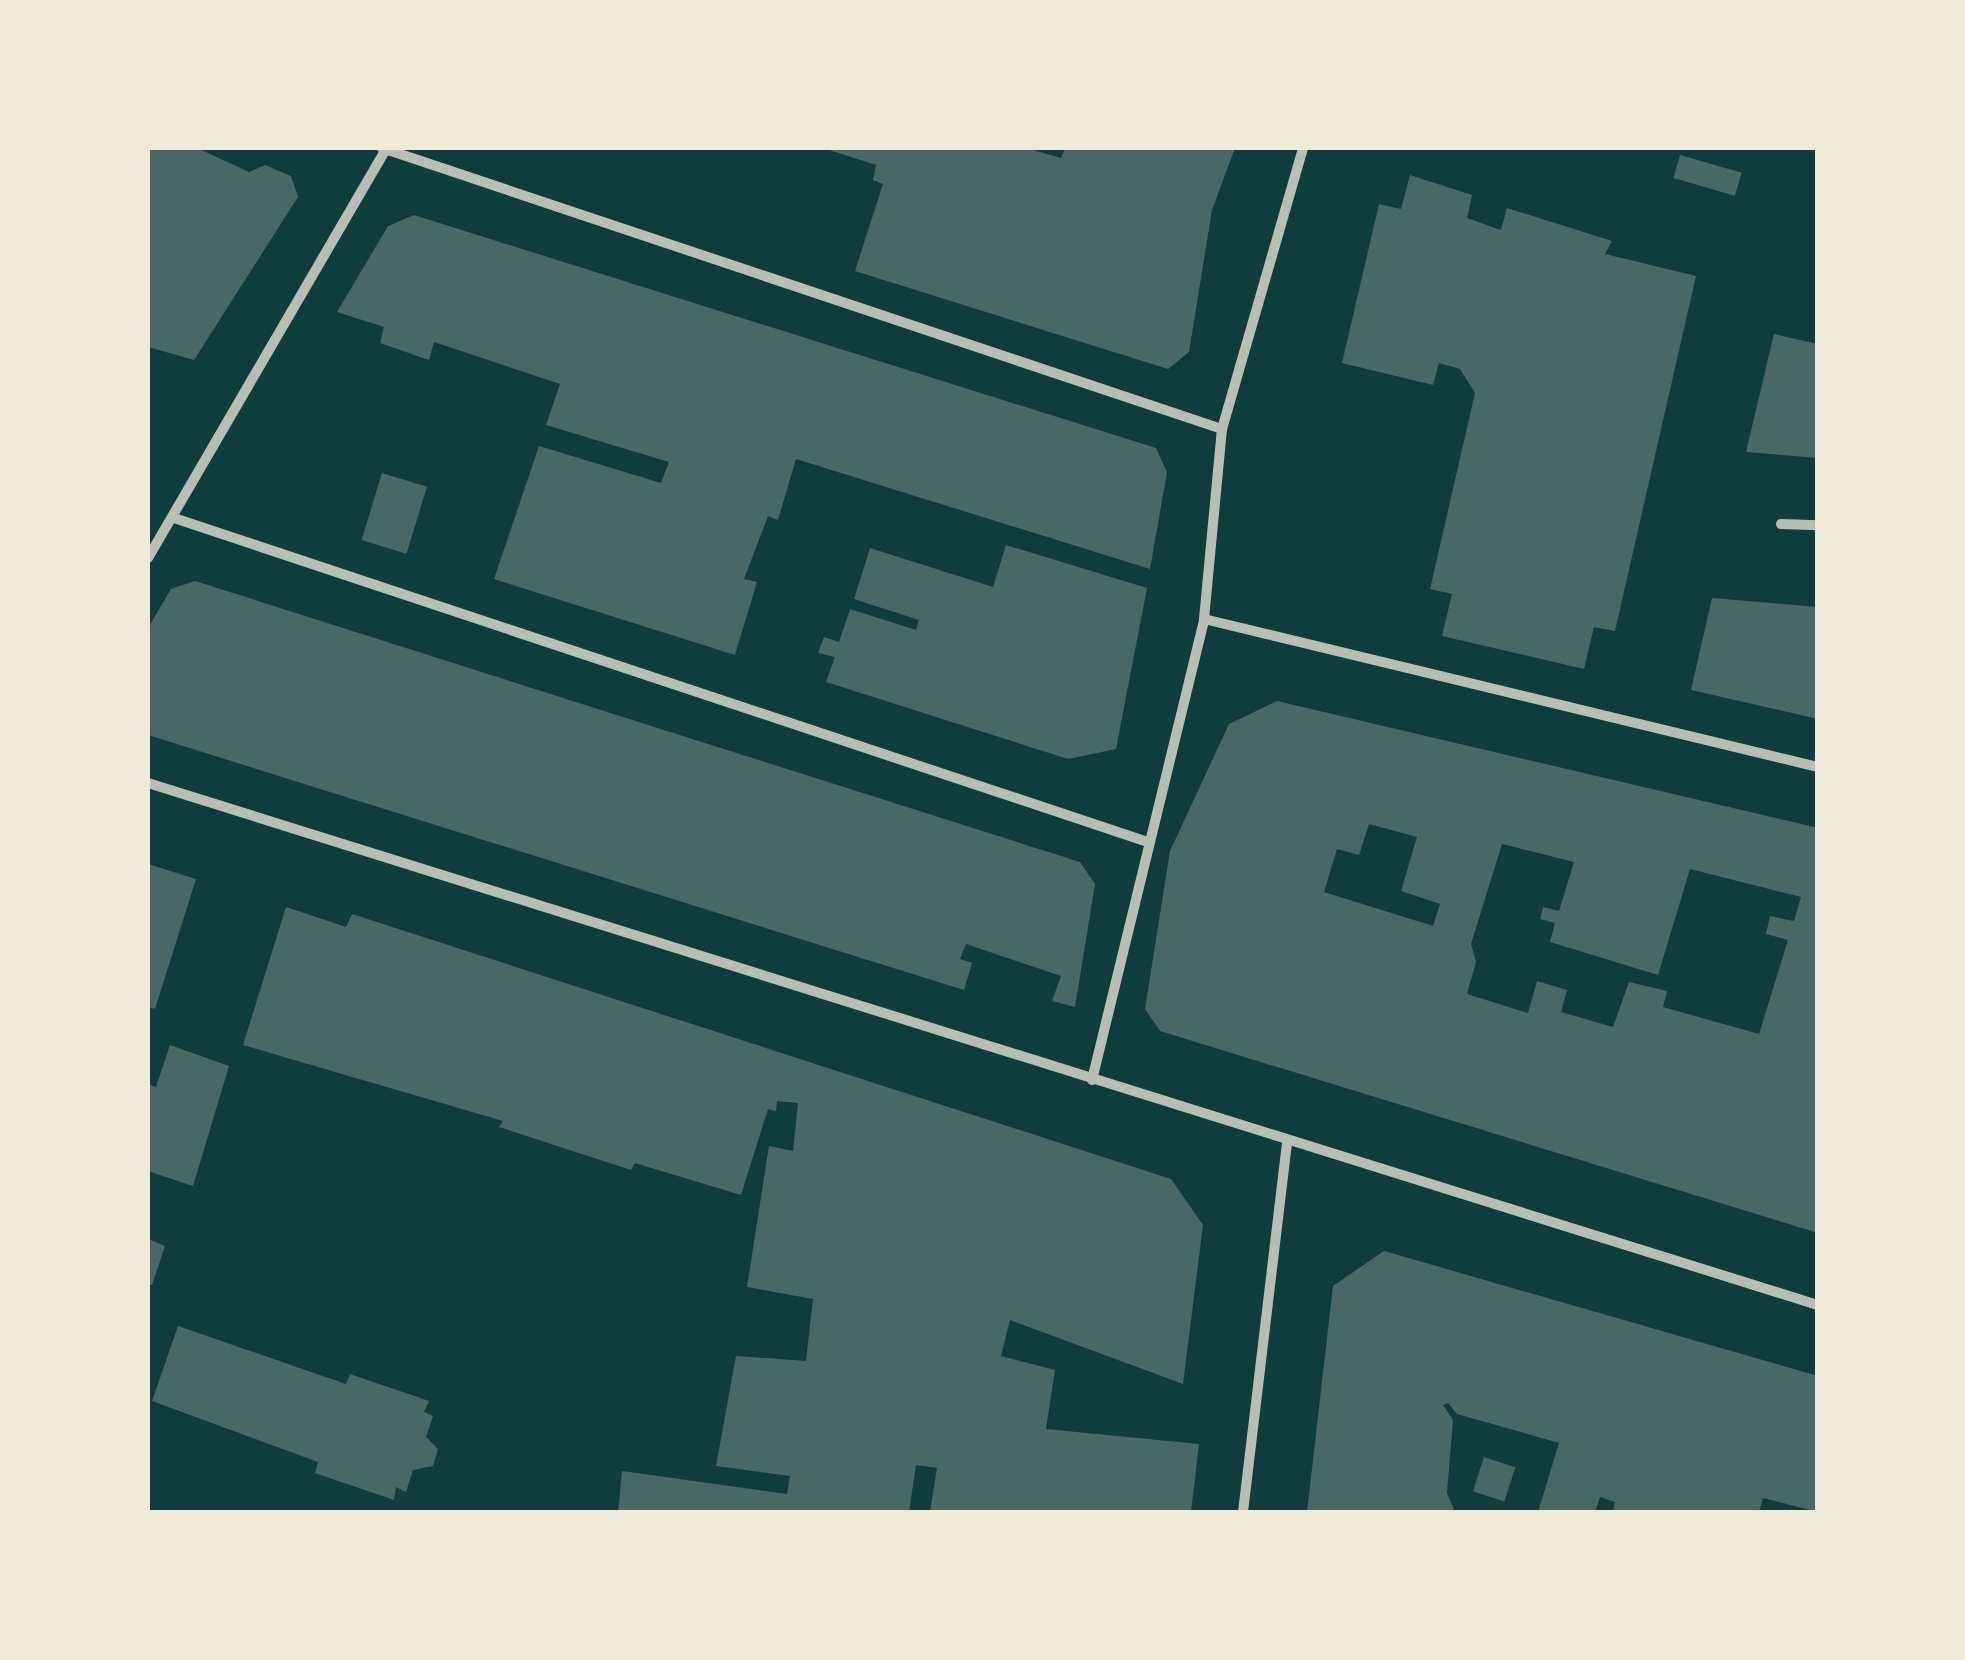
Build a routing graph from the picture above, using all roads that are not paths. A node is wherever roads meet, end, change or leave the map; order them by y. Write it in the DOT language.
graph roads {
  1 [pos="384,148"];
  2 [pos="1303,148"];
  3 [pos="1222,429"];
  4 [pos="174,518"];
  5 [pos="1781,524"];
  6 [pos="1818,526"];
  7 [pos="148,558"];
  8 [pos="1204,619"];
  9 [pos="1818,767"];
  10 [pos="148,783"];
  11 [pos="1146,841"];
  12 [pos="1092,1080"];
  13 [pos="1287,1143"];
  14 [pos="1818,1304"];
  15 [pos="1243,1512"];
  1 -- 3 [label="street"];
  1 -- 4 [label="street"];
  2 -- 3 [label="street"];
  3 -- 8 [label="street"];
  4 -- 7 [label="street"];
  4 -- 11 [label="street"];
  5 -- 6 [label="street"];
  8 -- 9 [label="street"];
  8 -- 11 [label="street"];
  10 -- 12 [label="street"];
  11 -- 12 [label="street"];
  12 -- 13 [label="street"];
  13 -- 14 [label="street"];
  13 -- 15 [label="street"];
}
